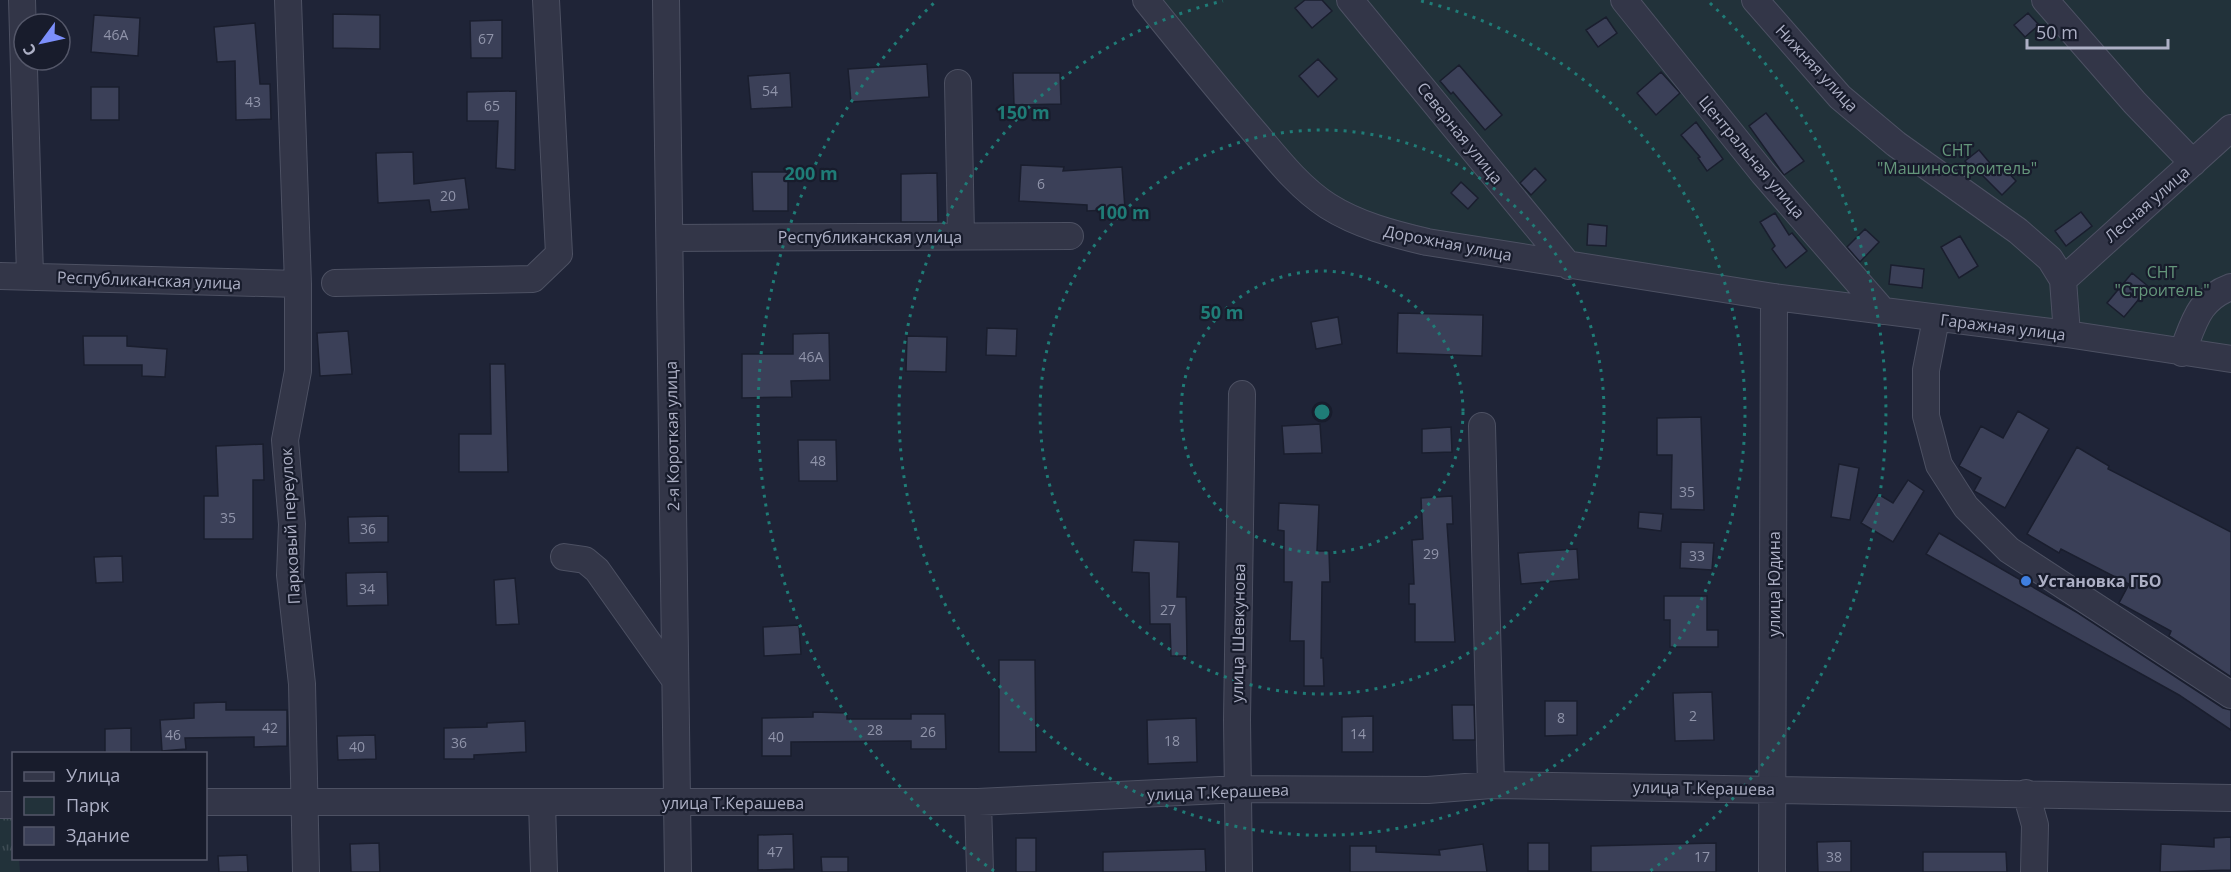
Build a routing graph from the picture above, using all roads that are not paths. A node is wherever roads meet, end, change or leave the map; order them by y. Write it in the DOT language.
graph roads {
  1 [pos="22,0"];
  2 [pos="288,0"];
  3 [pos="546,0"];
  4 [pos="666,0"];
  5 [pos="1146,0"];
  6 [pos="1350,0"];
  7 [pos="1624,0"];
  8 [pos="1755,0"];
  9 [pos="2045,0"];
  10 [pos="958,83"];
  11 [pos="2231,128"];
  12 [pos="2193,164"];
  13 [pos="961,236"];
  14 [pos="1070,236"];
  15 [pos="670,238"];
  16 [pos="1569,266"];
  17 [pos="0,276"];
  18 [pos="30,276"];
  19 [pos="2063,280"];
  20 [pos="335,283"];
  21 [pos="298,284"];
  22 [pos="2231,286"];
  23 [pos="1774,297"];
  24 [pos="1883,311"];
  25 [pos="1936,319"];
  26 [pos="2067,334"];
  27 [pos="2182,353"];
  28 [pos="2231,359"];
  29 [pos="1242,394"];
  30 [pos="1482,426"];
  31 [pos="564,557"];
  32 [pos="675,680"];
  33 [pos="2231,695"];
  34 [pos="1491,785"];
  35 [pos="1240,789"];
  36 [pos="1774,789"];
  37 [pos="2026,793"];
  38 [pos="2231,798"];
  39 [pos="305,800"];
  40 [pos="207,802"];
  41 [pos="542,802"];
  42 [pos="978,802"];
  43 [pos="676,803"];
  44 [pos="306,872"];
  45 [pos="544,872"];
  46 [pos="678,872"];
  47 [pos="980,872"];
  48 [pos="1239,872"];
  49 [pos="1772,872"];
  50 [pos="2034,872"];
  1 -- 18 [label="street"];
  2 -- 21 [label="street, Парковый переулок"];
  3 -- 20 [label="street"];
  4 -- 15 [label="street, 2-я Короткая улица"];
  5 -- 16 [label="street, Дорожная улица"];
  6 -- 16 [label="street, Северная улица"];
  7 -- 24 [label="street, Центральная улица"];
  8 -- 19 [label="street, Нижняя улица"];
  9 -- 12 [label="street"];
  10 -- 13 [label="street"];
  11 -- 12 [label="street, Лесная улица"];
  12 -- 19 [label="street, Лесная улица"];
  13 -- 14 [label="street, Республиканская улица"];
  13 -- 15 [label="street, Республиканская улица"];
  15 -- 32 [label="street, 2-я Короткая улица"];
  16 -- 23 [label="street, Дорожная улица"];
  17 -- 18 [label="street, Республиканская улица"];
  18 -- 21 [label="street, Республиканская улица"];
  19 -- 26 [label="street"];
  21 -- 39 [label="street, Парковый переулок"];
  22 -- 27 [label="street"];
  23 -- 24 [label="street, Гаражная улица"];
  23 -- 36 [label="street, улица Юдина"];
  24 -- 25 [label="street, Гаражная улица"];
  25 -- 26 [label="street, Гаражная улица"];
  25 -- 33 [label="street"];
  26 -- 27 [label="street, Гаражная улица"];
  27 -- 28 [label="street, Гаражная улица"];
  29 -- 35 [label="street, улица Шевкунова"];
  30 -- 34 [label="street"];
  31 -- 32 [label="street"];
  32 -- 43 [label="street, 2-я Короткая улица"];
  34 -- 35 [label="street, улица Т.Керашева"];
  34 -- 36 [label="street, улица Т.Керашева"];
  35 -- 42 [label="street, улица Т.Керашева"];
  35 -- 48 [label="street, улица Шевкунова"];
  36 -- 37 [label="street, улица Т.Керашева"];
  36 -- 49 [label="street, улица Юдина"];
  37 -- 38 [label="street, улица Т.Керашева"];
  37 -- 50 [label="street"];
  39 -- 40 [label="street, улица Т.Керашева"];
  39 -- 41 [label="street, улица Т.Керашева"];
  39 -- 44 [label="street, Парковый переулок"];
  41 -- 43 [label="street, улица Т.Керашева"];
  41 -- 45 [label="street"];
  42 -- 43 [label="street, улица Т.Керашева"];
  42 -- 47 [label="street"];
  43 -- 46 [label="street, 2-я Короткая улица"];
}
